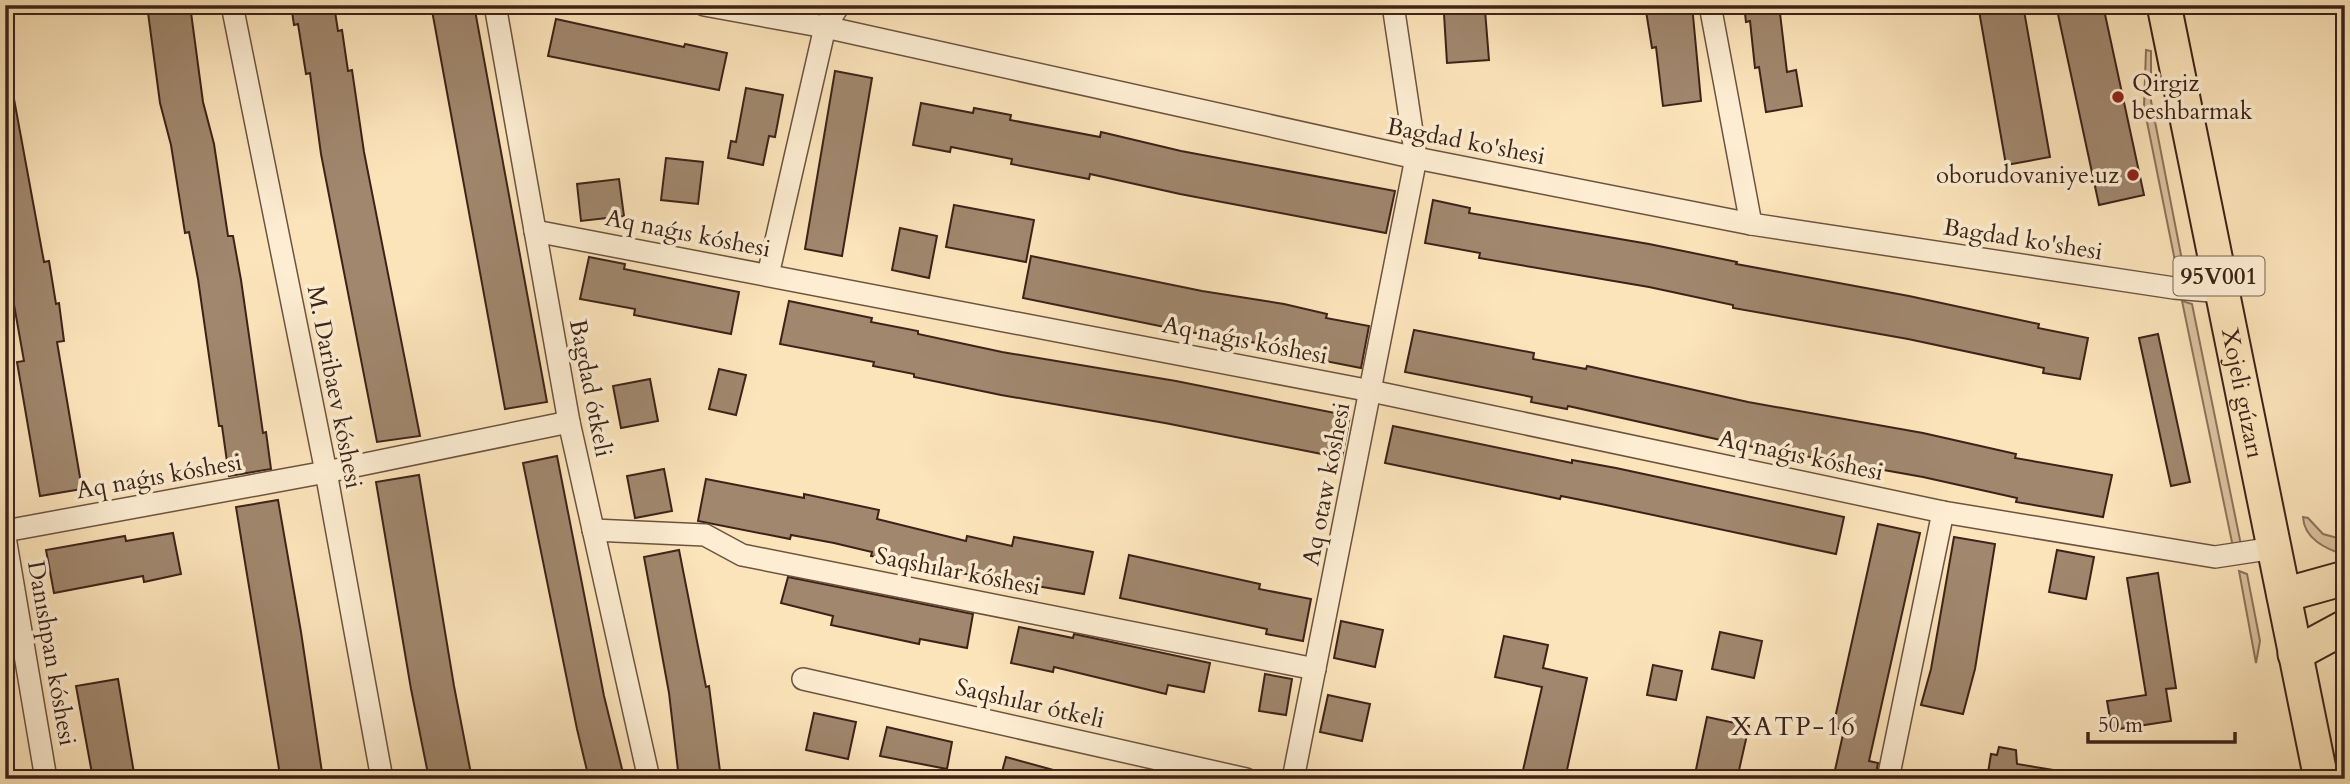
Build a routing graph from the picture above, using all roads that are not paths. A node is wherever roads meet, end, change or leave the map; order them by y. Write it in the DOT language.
graph roads {
  1 [pos="232,5"];
  2 [pos="495,5"];
  3 [pos="704,5"];
  4 [pos="839,5"];
  5 [pos="1393,5"];
  6 [pos="1710,5"];
  7 [pos="2164,5"];
  8 [pos="825,27"];
  9 [pos="1416,158"];
  10 [pos="1751,224"];
  11 [pos="535,231"];
  12 [pos="768,275"];
  13 [pos="2223,292"];
  14 [pos="1371,391"];
  15 [pos="569,422"];
  16 [pos="326,472"];
  17 [pos="1943,512"];
  18 [pos="593,530"];
  19 [pos="5,531"];
  20 [pos="5,537"];
  21 [pos="2274,548"];
  22 [pos="2338,580"];
  23 [pos="2284,595"];
  24 [pos="2345,625"];
  25 [pos="2295,654"];
  26 [pos="1315,668"];
  27 [pos="803,679"];
  28 [pos="46,779"];
  29 [pos="382,779"];
  30 [pos="649,779"];
  31 [pos="1246,779"];
  32 [pos="1293,779"];
  33 [pos="1888,779"];
  34 [pos="2321,779"];
  1 -- 16 [label="street, M. Daribaev kóshesi"];
  2 -- 11 [label="street, Bagdad ótkeli"];
  3 -- 8 [label="street, Bagdad ko'shesi"];
  4 -- 8 [label="street"];
  5 -- 9 [label="street, Aq otaw kóshesi"];
  6 -- 10 [label="street"];
  7 -- 13 [label="main road, Xojeli gúzarı / 95V001"];
  8 -- 9 [label="street, Bagdad ko'shesi"];
  8 -- 12 [label="street"];
  9 -- 10 [label="street, Bagdad ko'shesi"];
  9 -- 14 [label="street, Aq otaw kóshesi"];
  10 -- 13 [label="street, Bagdad ko'shesi"];
  11 -- 12 [label="street, Aq naǵıs kóshesi"];
  11 -- 15 [label="street, Bagdad ótkeli"];
  12 -- 14 [label="street, Aq naǵıs kóshesi"];
  13 -- 21 [label="main road, Xojeli gúzarı / 95V001"];
  14 -- 17 [label="street, Aq naǵıs kóshesi"];
  14 -- 26 [label="street, Aq otaw kóshesi"];
  15 -- 16 [label="street, Aq naǵıs kóshesi"];
  15 -- 18 [label="street, Bagdad ótkeli"];
  16 -- 19 [label="street, Aq naǵıs kóshesi"];
  16 -- 29 [label="street, M. Daribaev kóshesi"];
  17 -- 21 [label="street, Aq naǵıs kóshesi"];
  17 -- 33 [label="street"];
  18 -- 26 [label="street, Saqshılar kóshesi"];
  18 -- 30 [label="street, Bagdad ótkeli"];
  20 -- 28 [label="street, Danıshpan kóshesi"];
  21 -- 23 [label="main road, Xojeli gúzarı / 95V001"];
  22 -- 23 [label="main road"];
  22 -- 24 [label="main road"];
  23 -- 25 [label="main road, Xojeli gúzarı"];
  24 -- 25 [label="main road"];
  25 -- 34 [label="main road, Xojeli gúzarı"];
  26 -- 32 [label="street, Aq otaw kóshesi"];
  27 -- 31 [label="street, Saqshılar ótkeli"];
}
